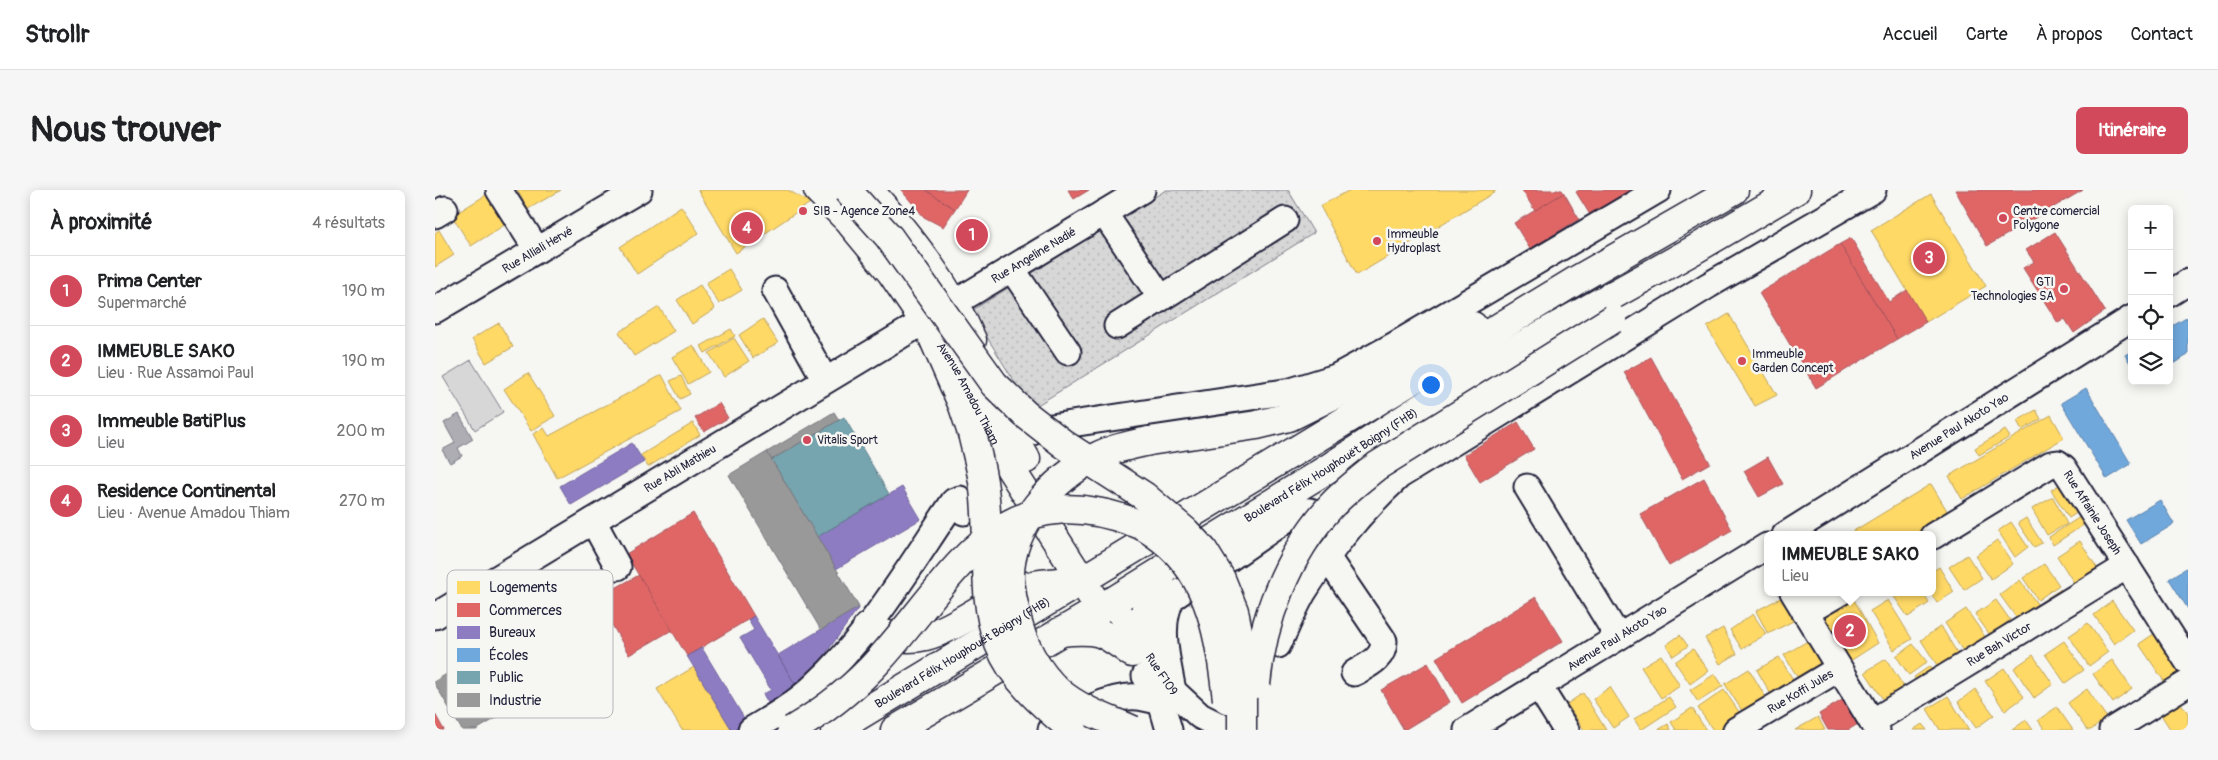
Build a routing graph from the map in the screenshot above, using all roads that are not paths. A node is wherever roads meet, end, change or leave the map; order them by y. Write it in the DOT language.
graph roads {
  1 [pos="499,190"];
  2 [pos="639,190"];
  3 [pos="818,190"];
  4 [pos="847,190"];
  5 [pos="869,190"];
  6 [pos="1142,190"];
  7 [pos="1659,190"];
  8 [pos="1734,190"];
  9 [pos="1796,190"];
  10 [pos="1873,190"];
  11 [pos="1773,203"];
  12 [pos="1104,213"];
  13 [pos="1285,220"];
  14 [pos="537,250"];
  15 [pos="923,255"];
  16 [pos="1012,269"];
  17 [pos="891,272"];
  18 [pos="1577,280"];
  19 [pos="2188,282"];
  20 [pos="775,290"];
  21 [pos="2173,291"];
  22 [pos="1161,298"];
  23 [pos="954,304"];
  24 [pos="435,310"];
  25 [pos="2128,321"];
  26 [pos="1117,326"];
  27 [pos="928,327"];
  28 [pos="1068,352"];
  29 [pos="825,380"];
  30 [pos="1010,450"];
  31 [pos="1527,487"];
  32 [pos="964,512"];
  33 [pos="593,521"];
  34 [pos="1346,530"];
  35 [pos="1791,531"];
  36 [pos="1936,534"];
  37 [pos="1764,548"];
  38 [pos="1327,557"];
  39 [pos="2127,566"];
  40 [pos="618,567"];
  41 [pos="1165,568"];
  42 [pos="512,570"];
  43 [pos="1087,576"];
  44 [pos="1795,596"];
  45 [pos="1834,596"];
  46 [pos="1161,599"];
  47 [pos="1106,604"];
  48 [pos="447,609"];
  49 [pos="1805,614"];
  50 [pos="435,616"];
  51 [pos="867,627"];
  52 [pos="1058,632"];
  53 [pos="1618,636"];
  54 [pos="1278,645"];
  55 [pos="1137,650"];
  56 [pos="2188,662"];
  57 [pos="1838,669"];
  58 [pos="1354,673"];
  59 [pos="2188,683"];
  60 [pos="1538,685"];
  61 [pos="1167,697"];
  62 [pos="1875,726"];
  63 [pos="751,730"];
  64 [pos="792,730"];
  65 [pos="835,730"];
  66 [pos="895,730"];
  67 [pos="1051,730"];
  68 [pos="1073,730"];
  69 [pos="1133,730"];
  70 [pos="1169,730"];
  71 [pos="1229,730"];
  72 [pos="1242,730"];
  73 [pos="1260,730"];
  74 [pos="1467,730"];
  75 [pos="1566,730"];
  76 [pos="1736,730"];
  77 [pos="2112,730"];
  1 -- 14 [label="street"];
  2 -- 14 [label="street, Rue Alliali Hervé"];
  3 -- 17 [label="main road, Avenue Amadou Thiam"];
  4 -- 72 [label="main road, bridge"];
  5 -- 15 [label="main road, Avenue Amadou Thiam"];
  6 -- 12 [label="street, Rue Angeline Nadié"];
  7 -- 30 [label="street"];
  8 -- 18 [label="main road, Boulevard Félix Houphouët Boigny (FHB)"];
  9 -- 11 [label="main road, Boulevard Félix Houphouët Boigny (FHB)"];
  10 -- 34 [label="street"];
  11 -- 41 [label="main road, Boulevard Félix Houphouët Boigny (FHB)"];
  11 -- 73 [label="main road, bridge"];
  12 -- 16 [label="street, Rue Angeline Nadié"];
  12 -- 22 [label="street"];
  13 -- 22 [label="street"];
  14 -- 24 [label="street, Rue Alliali Hervé"];
  15 -- 17 [label="street"];
  15 -- 23 [label="main road, Avenue Amadou Thiam"];
  16 -- 23 [label="street, Rue Angeline Nadié"];
  16 -- 28 [label="street"];
  17 -- 27 [label="main road, Avenue Amadou Thiam"];
  18 -- 43 [label="main road, Boulevard Félix Houphouët Boigny (FHB)"];
  18 -- 69 [label="main road, bridge"];
  19 -- 21 [label="street"];
  20 -- 29 [label="street"];
  22 -- 26 [label="street"];
  23 -- 27 [label="street, Rue Angeline Nadié"];
  23 -- 30 [label="main road, Avenue Amadou Thiam"];
  25 -- 35 [label="street, Avenue Paul Akoto Yao"];
  27 -- 29 [label="street, Rue Abli Mathieu"];
  27 -- 30 [label="main road, Avenue Amadou Thiam"];
  27 -- 68 [label="main road, bridge"];
  29 -- 33 [label="street, Rue Abli Mathieu"];
  30 -- 43 [label="main road, Avenue Amadou Thiam"];
  31 -- 53 [label="street"];
  32 -- 51 [label="street"];
  33 -- 40 [label="street"];
  33 -- 42 [label="street, Rue Abli Mathieu"];
  34 -- 38 [label="street"];
  34 -- 46 [label="street"];
  36 -- 39 [label="street, Rue Affainie Joseph"];
  37 -- 53 [label="street, Avenue Paul Akoto Yao"];
  38 -- 54 [label="street"];
  38 -- 58 [label="street"];
  39 -- 56 [label="street, Rue Affainie Joseph"];
  39 -- 62 [label="street, Rue Bah Victor"];
  41 -- 46 [label="main road"];
  41 -- 47 [label="main road, Boulevard Félix Houphouët Boigny (FHB)"];
  43 -- 47 [label="main road, Avenue Amadou Thiam"];
  43 -- 51 [label="main road"];
  43 -- 65 [label="main road, Boulevard Félix Houphouët Boigny (FHB)"];
  44 -- 49 [label="street"];
  45 -- 49 [label="street"];
  46 -- 47 [label="street"];
  46 -- 55 [label="main road"];
  46 -- 61 [label="street"];
  47 -- 52 [label="main road, Boulevard Félix Houphouët Boigny (FHB)"];
  47 -- 55 [label="street"];
  48 -- 50 [label="street, Rue Abli Mathieu"];
  49 -- 57 [label="street"];
  51 -- 63 [label="street"];
  52 -- 55 [label="main road"];
  52 -- 66 [label="main road, Boulevard Félix Houphouët Boigny (FHB)"];
  53 -- 60 [label="street, Avenue Paul Akoto Yao"];
  55 -- 61 [label="street"];
  57 -- 62 [label="street"];
  57 -- 76 [label="street, Rue Koffi Jules"];
  59 -- 77 [label="street"];
  60 -- 74 [label="street, Avenue Paul Akoto Yao"];
  60 -- 75 [label="street"];
  61 -- 67 [label="street"];
  61 -- 70 [label="street"];
  61 -- 71 [label="street, Rue F109"];
  64 -- 71 [label="main road, bridge"];
}
